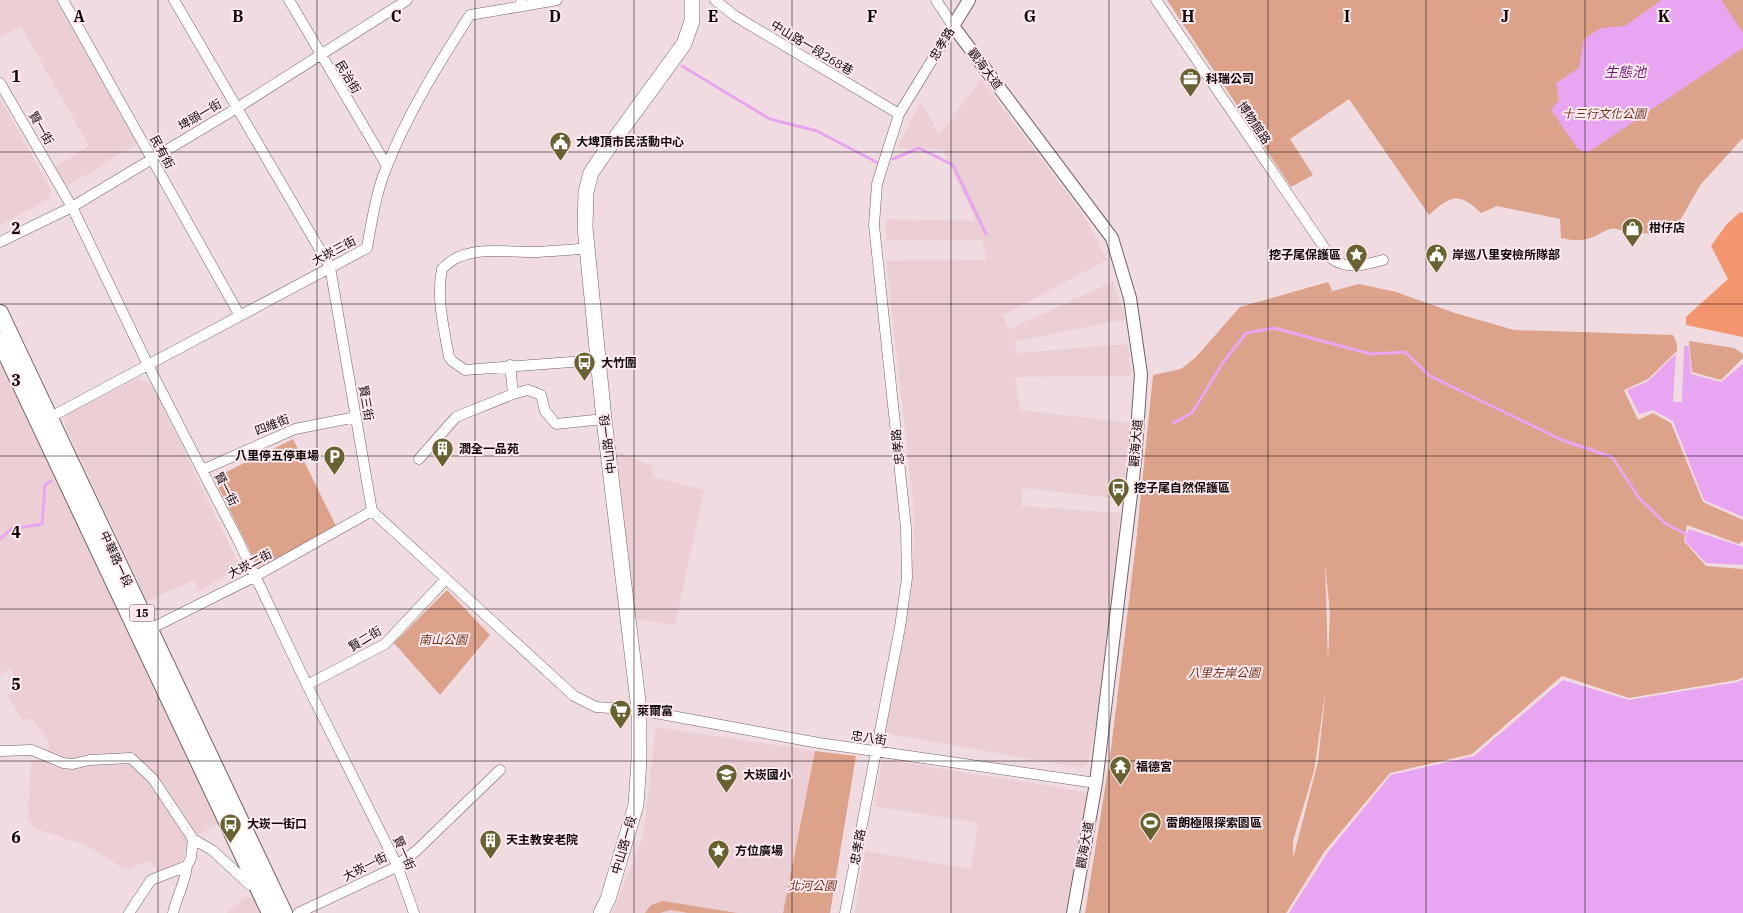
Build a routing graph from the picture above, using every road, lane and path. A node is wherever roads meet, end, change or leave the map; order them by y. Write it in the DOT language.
graph roads {
  1 [pos="63,0"];
  2 [pos="174,0"];
  3 [pos="289,0"];
  4 [pos="407,0"];
  5 [pos="557,0"];
  6 [pos="692,0"];
  7 [pos="715,0"];
  8 [pos="936,0"];
  9 [pos="968,0"];
  10 [pos="1156,0"];
  11 [pos="522,3"];
  12 [pos="953,26"];
  13 [pos="320,55"];
  14 [pos="0,83"];
  15 [pos="237,108"];
  16 [pos="899,114"];
  17 [pos="152,159"];
  18 [pos="386,166"];
  19 [pos="72,207"];
  20 [pos="0,242"];
  21 [pos="588,248"];
  22 [pos="1383,260"];
  23 [pos="330,267"];
  24 [pos="0,313"];
  25 [pos="240,316"];
  26 [pos="0,341"];
  27 [pos="598,360"];
  28 [pos="148,365"];
  29 [pos="510,365"];
  30 [pos="513,394"];
  31 [pos="356,417"];
  32 [pos="604,419"];
  33 [pos="44,421"];
  34 [pos="419,459"];
  35 [pos="202,470"];
  36 [pos="372,511"];
  37 [pos="256,576"];
  38 [pos="446,579"];
  39 [pos="144,632"];
  40 [pos="307,685"];
  41 [pos="639,710"];
  42 [pos="0,751"];
  43 [pos="876,752"];
  44 [pos="500,770"];
  45 [pos="1096,783"];
  46 [pos="193,839"];
  47 [pos="397,865"];
  48 [pos="187,866"];
  49 [pos="262,882"];
  50 [pos="129,913"];
  51 [pos="173,913"];
  52 [pos="270,913"];
  53 [pos="284,913"];
  54 [pos="298,913"];
  55 [pos="414,913"];
  56 [pos="601,913"];
  57 [pos="845,913"];
  58 [pos="1073,913"];
  1 -- 17 [label="street, 民有街"];
  2 -- 15 [label="street, 賢三街"];
  3 -- 13 [label="street, 民治街"];
  4 -- 13 [label="street, 埤頭一街"];
  5 -- 11 [label="street, 大崁三街"];
  6 -- 21 [label="main road, 中山路一段"];
  7 -- 16 [label="street, 中山路一段268巷"];
  8 -- 12 [label="street"];
  9 -- 12 [label="street, 忠孝路"];
  10 -- 22 [label="street, 博物館路"];
  11 -- 18 [label="street, 大崁三街"];
  12 -- 16 [label="street, 忠孝路"];
  12 -- 45 [label="street, 觀海大道"];
  13 -- 15 [label="street, 埤頭一街"];
  13 -- 18 [label="street, 民治街"];
  14 -- 19 [label="street, 賢一街"];
  15 -- 17 [label="street, 埤頭一街"];
  15 -- 23 [label="street, 賢三街"];
  16 -- 43 [label="street, 忠孝路"];
  17 -- 19 [label="street, 埤頭一街"];
  17 -- 25 [label="street, 民有街"];
  18 -- 23 [label="street, 大崁三街"];
  19 -- 20 [label="street, 埤頭一街"];
  19 -- 28 [label="street, 賢一街"];
  21 -- 27 [label="main road, 中山路一段"];
  21 -- 29 [label="street"];
  23 -- 25 [label="street, 大崁三街"];
  23 -- 31 [label="street, 賢三街"];
  24 -- 33 [label="main road, 中華路一段 / 15"];
  25 -- 28 [label="street, 大崁三街"];
  26 -- 33 [label="main road, 中華路一段 / 15"];
  27 -- 29 [label="street"];
  27 -- 32 [label="main road, 中山路一段"];
  28 -- 33 [label="street, 大崁三街"];
  28 -- 35 [label="street, 賢一街"];
  29 -- 30 [label="street"];
  30 -- 32 [label="street"];
  30 -- 34 [label="street"];
  31 -- 35 [label="street, 四維街"];
  31 -- 36 [label="street, 賢三街"];
  32 -- 41 [label="main road, 中山路一段"];
  33 -- 39 [label="main road, 中華路一段 / 15"];
  35 -- 37 [label="street, 賢一街"];
  36 -- 37 [label="street, 大崁二街"];
  36 -- 38 [label="street"];
  37 -- 39 [label="street, 大崁二街"];
  37 -- 40 [label="street, 賢一街"];
  38 -- 40 [label="street, 賢二街"];
  38 -- 41 [label="street"];
  39 -- 49 [label="main road, 中華路一段 / 15"];
  40 -- 47 [label="street, 賢一街"];
  41 -- 43 [label="street, 忠八街"];
  41 -- 56 [label="main road, 中山路一段"];
  42 -- 46 [label="street"];
  43 -- 45 [label="street, 忠八街"];
  43 -- 57 [label="street, 忠孝路"];
  44 -- 47 [label="street, 大崁一街"];
  45 -- 58 [label="street, 觀海大道"];
  46 -- 48 [label="street"];
  46 -- 49 [label="street"];
  47 -- 54 [label="street, 大崁一街"];
  47 -- 55 [label="street, 賢一街"];
  48 -- 50 [label="street"];
  48 -- 51 [label="street"];
  49 -- 52 [label="main road, 中華路一段 / 15"];
  49 -- 53 [label="main road, 中華路一段 / 15"];
}
